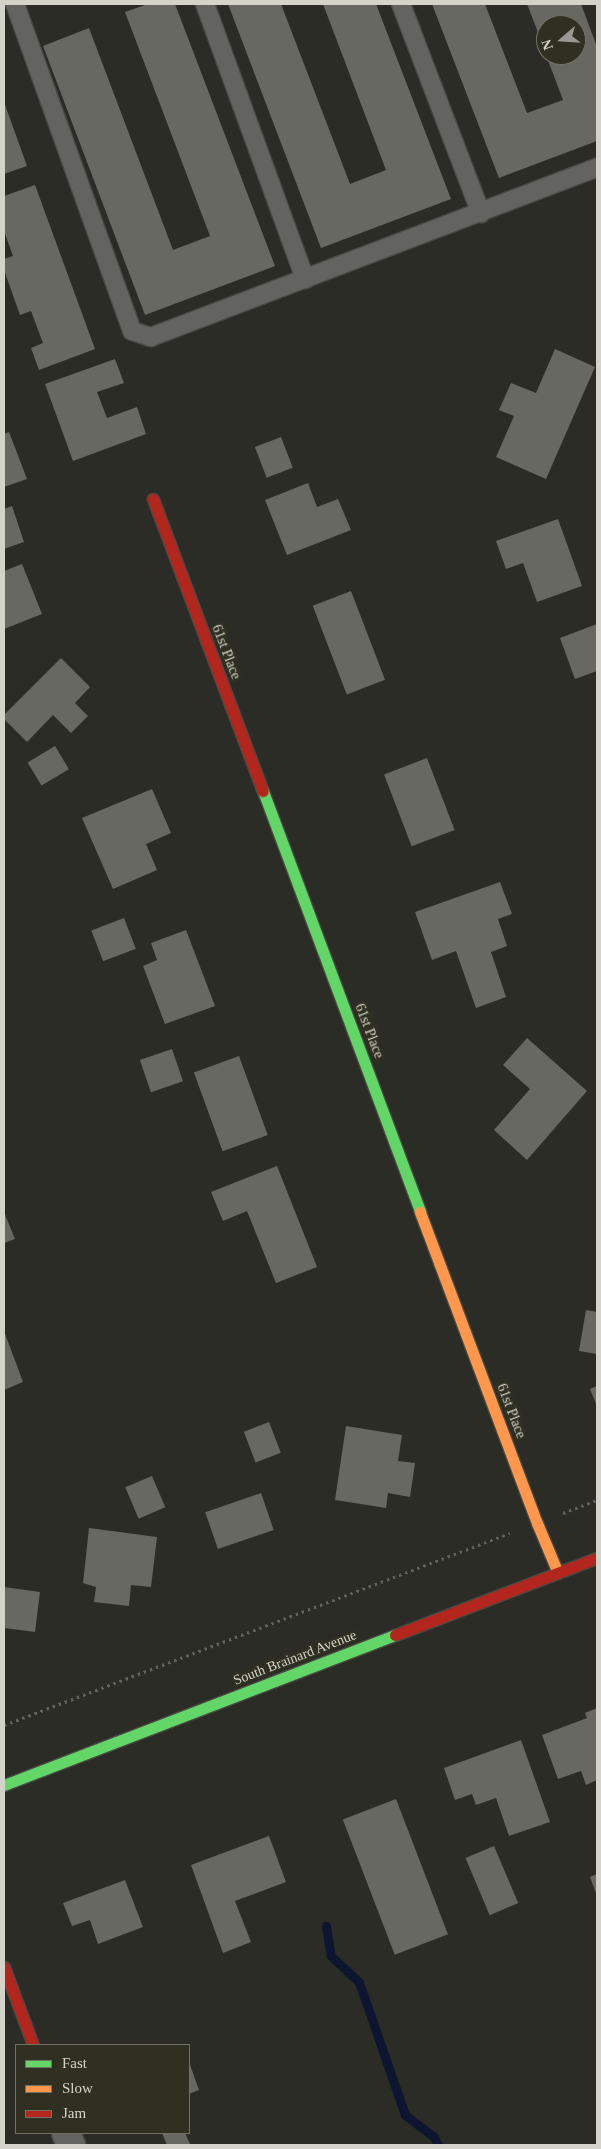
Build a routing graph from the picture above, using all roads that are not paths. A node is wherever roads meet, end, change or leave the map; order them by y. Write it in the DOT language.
graph roads {
  1 [pos="15,4"];
  2 [pos="205,4"];
  3 [pos="401,4"];
  4 [pos="597,168"];
  5 [pos="481,213"];
  6 [pos="306,279"];
  7 [pos="153,499"];
  8 [pos="597,1558"];
  9 [pos="558,1573"];
  10 [pos="4,1785"];
  11 [pos="4,1967"];
  12 [pos="33,2044"];
  1 -- 6 [label="lane"];
  2 -- 6 [label="lane"];
  3 -- 5 [label="lane"];
  4 -- 5 [label="lane"];
  5 -- 6 [label="lane"];
  7 -- 9 [label="street, 61st Place"];
  8 -- 9 [label="street, South Brainard Avenue"];
  9 -- 10 [label="street, South Brainard Avenue"];
  11 -- 12 [label="street"];
}
